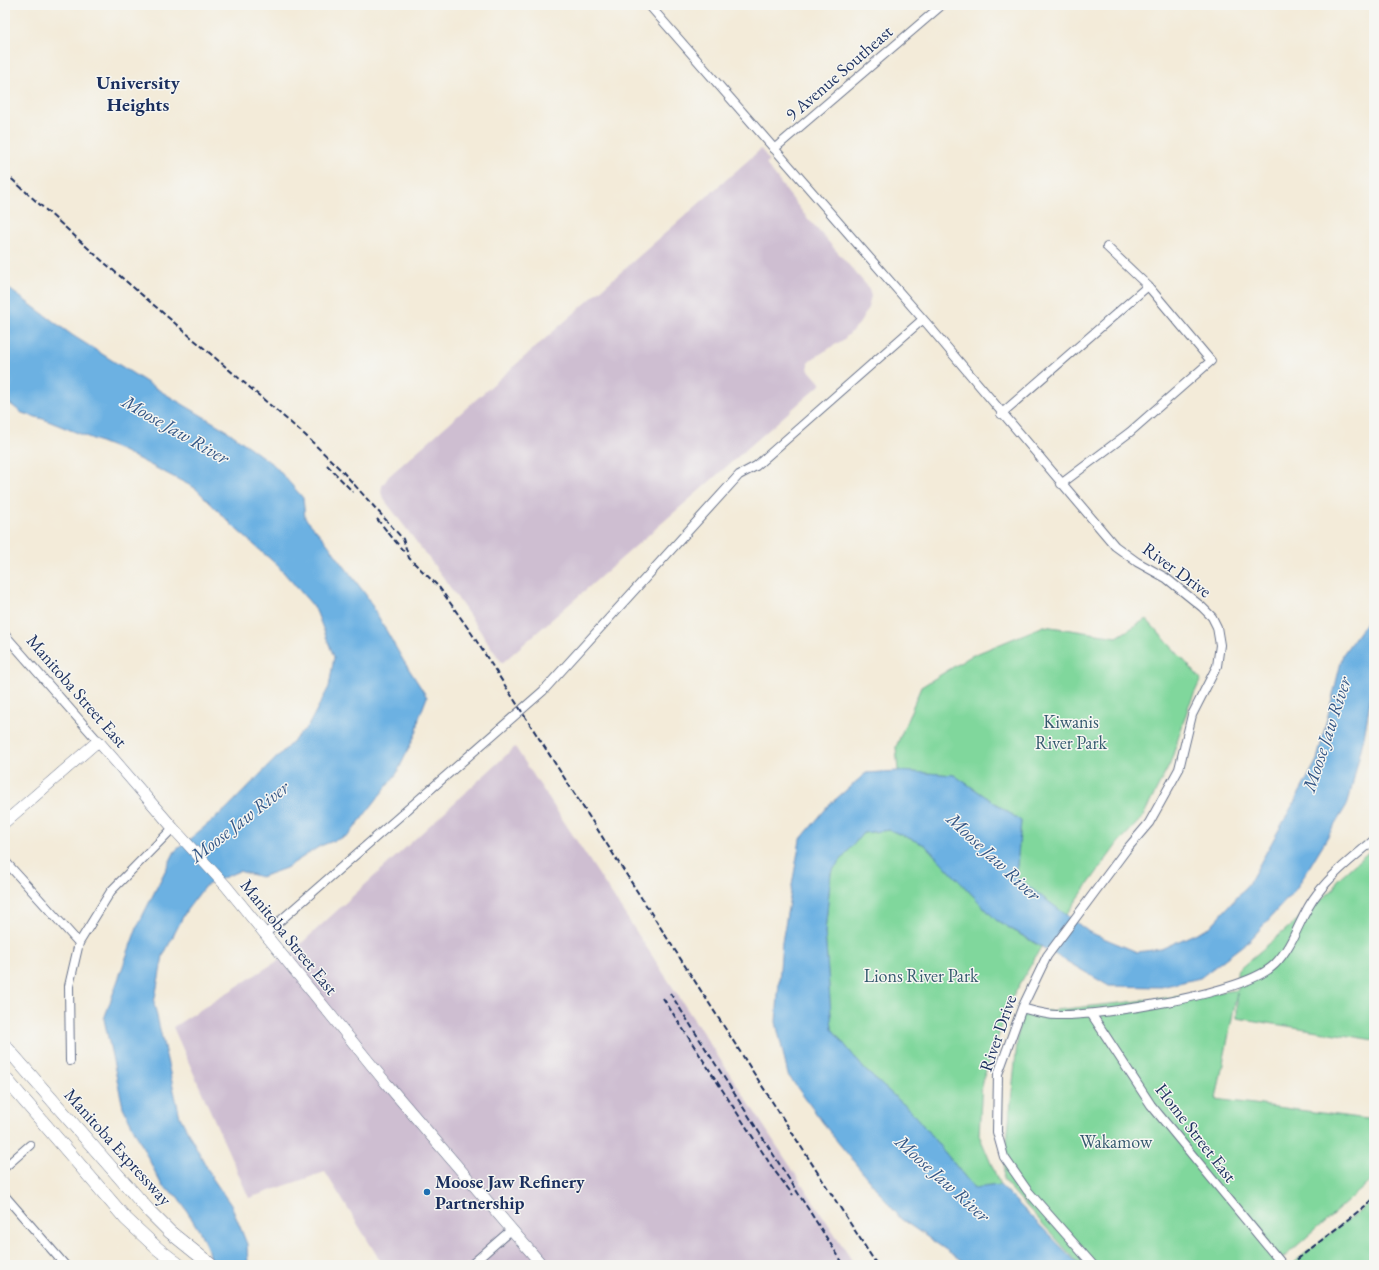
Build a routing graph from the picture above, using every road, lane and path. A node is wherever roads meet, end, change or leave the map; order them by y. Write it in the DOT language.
graph roads {
  1 [pos="649,5"];
  2 [pos="942,5"];
  3 [pos="774,149"];
  4 [pos="1107,247"];
  5 [pos="1148,286"];
  6 [pos="922,320"];
  7 [pos="1001,414"];
  8 [pos="1061,484"];
  9 [pos="5,635"];
  10 [pos="98,741"];
  11 [pos="5,822"];
  12 [pos="177,832"];
  13 [pos="1374,840"];
  14 [pos="5,861"];
  15 [pos="265,934"];
  16 [pos="79,943"];
  17 [pos="1022,1008"];
  18 [pos="1092,1015"];
  19 [pos="5,1046"];
  20 [pos="70,1061"];
  21 [pos="5,1078"];
  22 [pos="30,1145"];
  23 [pos="5,1167"];
  24 [pos="5,1196"];
  25 [pos="511,1230"];
  26 [pos="65,1265"];
  27 [pos="179,1265"];
  28 [pos="211,1265"];
  29 [pos="471,1265"];
  30 [pos="542,1265"];
  31 [pos="1093,1265"];
  32 [pos="1283,1265"];
  1 -- 3 [label="street, River Drive"];
  2 -- 3 [label="street, 9 Avenue Southeast"];
  3 -- 6 [label="street, River Drive"];
  4 -- 5 [label="street"];
  5 -- 7 [label="street"];
  5 -- 8 [label="street"];
  6 -- 7 [label="street, River Drive"];
  6 -- 15 [label="street"];
  7 -- 8 [label="street, River Drive"];
  8 -- 17 [label="street, River Drive"];
  9 -- 10 [label="street, Manitoba Street East"];
  10 -- 11 [label="street"];
  10 -- 12 [label="street, Manitoba Street East"];
  12 -- 15 [label="street, Manitoba Street East"];
  12 -- 16 [label="street"];
  13 -- 18 [label="street"];
  14 -- 16 [label="street"];
  15 -- 25 [label="street, Manitoba Street East"];
  16 -- 20 [label="street"];
  17 -- 18 [label="street"];
  17 -- 31 [label="street, River Drive"];
  18 -- 32 [label="street, Home Street East"];
  19 -- 28 [label="main road, Manitoba Expressway"];
  21 -- 27 [label="main road"];
  22 -- 23 [label="street"];
  24 -- 26 [label="street"];
  25 -- 29 [label="street"];
  25 -- 30 [label="street, Manitoba Street East"];
}
